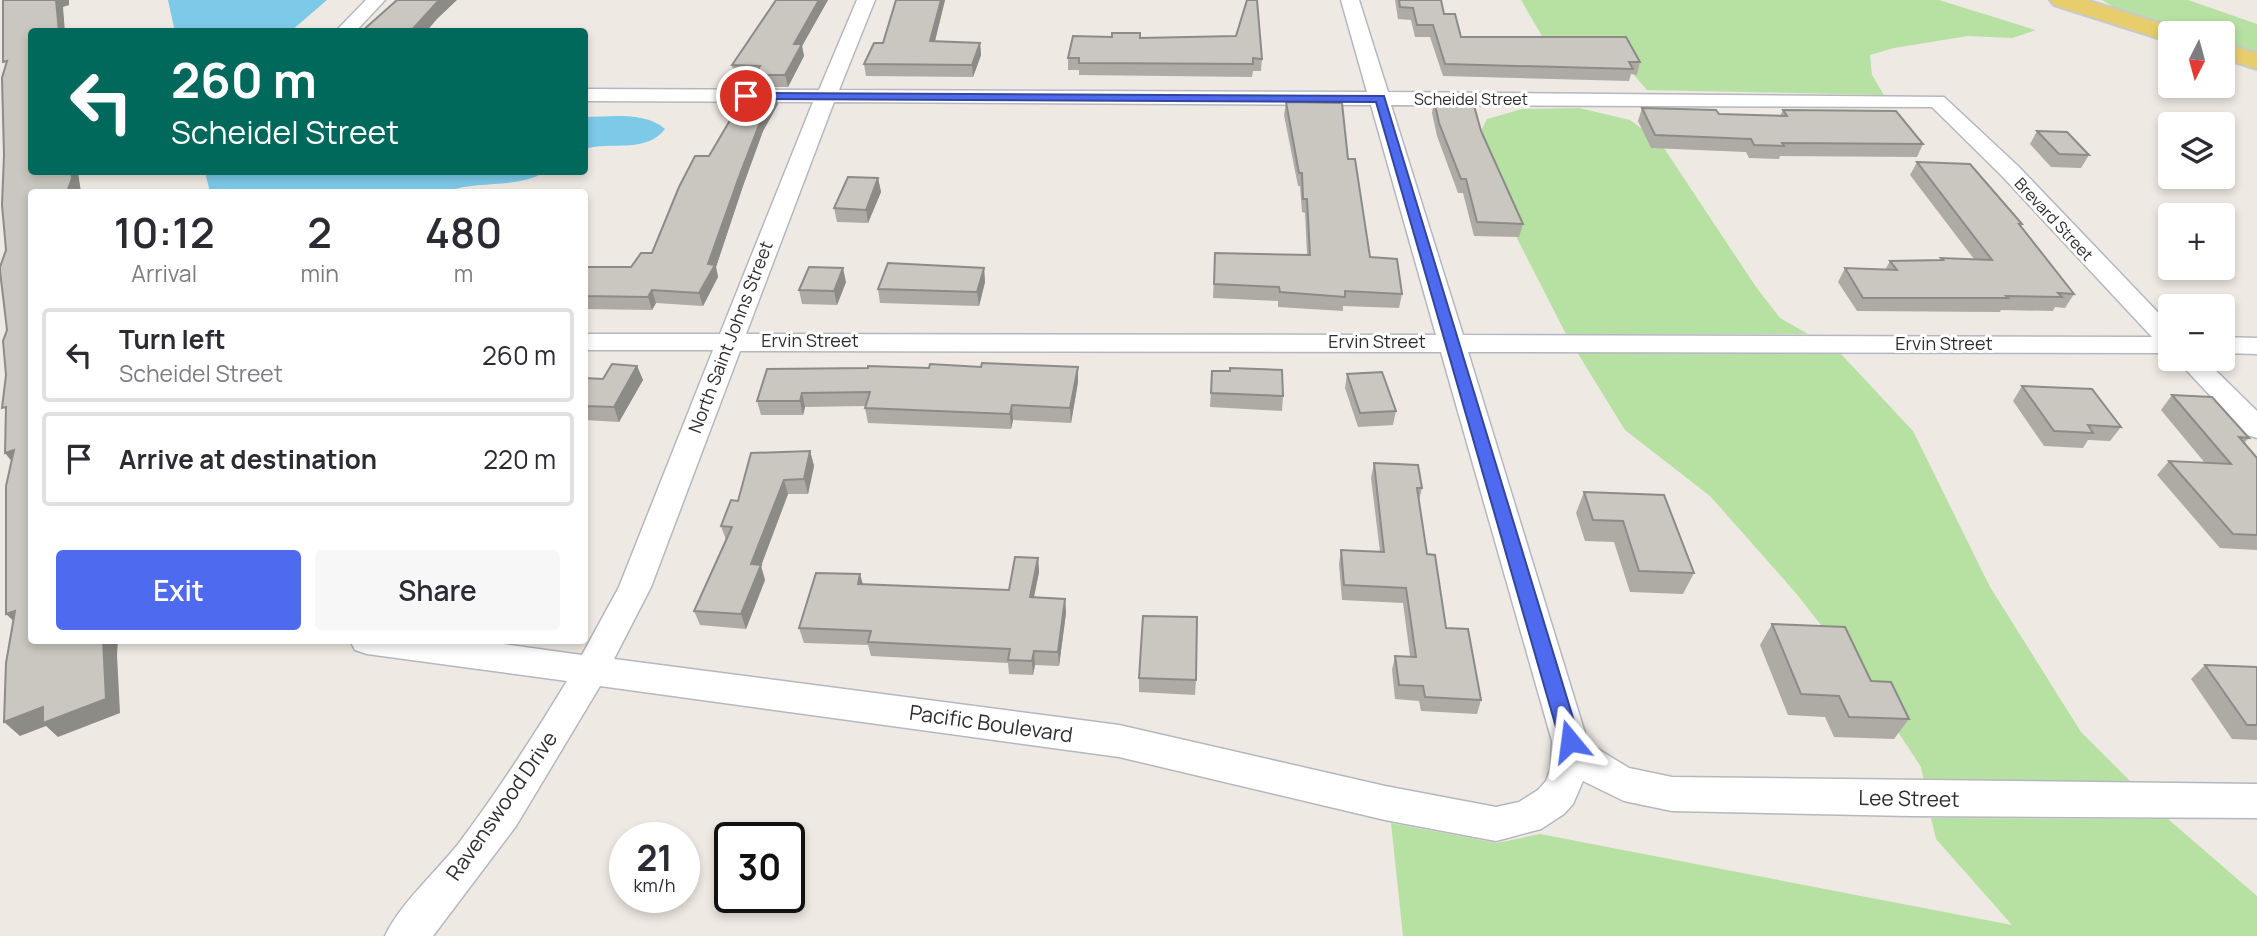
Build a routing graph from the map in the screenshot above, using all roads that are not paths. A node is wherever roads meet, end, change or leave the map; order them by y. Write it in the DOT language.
graph roads {
  1 [pos="376,0"];
  2 [pos="866,0"];
  3 [pos="1350,0"];
  4 [pos="2062,0"];
  5 [pos="348,28"];
  6 [pos="2158,30"];
  7 [pos="2235,54"];
  8 [pos="2257,61"];
  9 [pos="588,95"];
  10 [pos="826,96"];
  11 [pos="1380,98"];
  12 [pos="1937,101"];
  13 [pos="2158,328"];
  14 [pos="729,341"];
  15 [pos="588,342"];
  16 [pos="1452,342"];
  17 [pos="2158,345"];
  18 [pos="2235,345"];
  19 [pos="2257,346"];
  20 [pos="2201,371"];
  21 [pos="2257,428"];
  22 [pos="397,644"];
  23 [pos="591,670"];
  24 [pos="1572,752"];
  25 [pos="2257,801"];
  26 [pos="406,936"];
  1 -- 5 [label="street"];
  2 -- 10 [label="street, North Saint Johns Street"];
  3 -- 11 [label="street"];
  4 -- 6 [label="main road"];
  7 -- 8 [label="main road"];
  9 -- 10 [label="street, Scheidel Street"];
  10 -- 11 [label="street, Scheidel Street"];
  10 -- 14 [label="street, North Saint Johns Street"];
  11 -- 12 [label="street, Scheidel Street"];
  11 -- 16 [label="street"];
  12 -- 13 [label="street, Brevard Street"];
  14 -- 15 [label="street, Ervin Street"];
  14 -- 16 [label="street, Ervin Street"];
  14 -- 23 [label="street, North Saint Johns Street"];
  16 -- 17 [label="street, Ervin Street"];
  16 -- 24 [label="street"];
  18 -- 19 [label="street"];
  20 -- 21 [label="street"];
  22 -- 23 [label="street, Pacific Boulevard"];
  23 -- 24 [label="street, Pacific Boulevard"];
  23 -- 26 [label="street, Ravenswood Drive"];
  24 -- 25 [label="street, Lee Street"];
}
